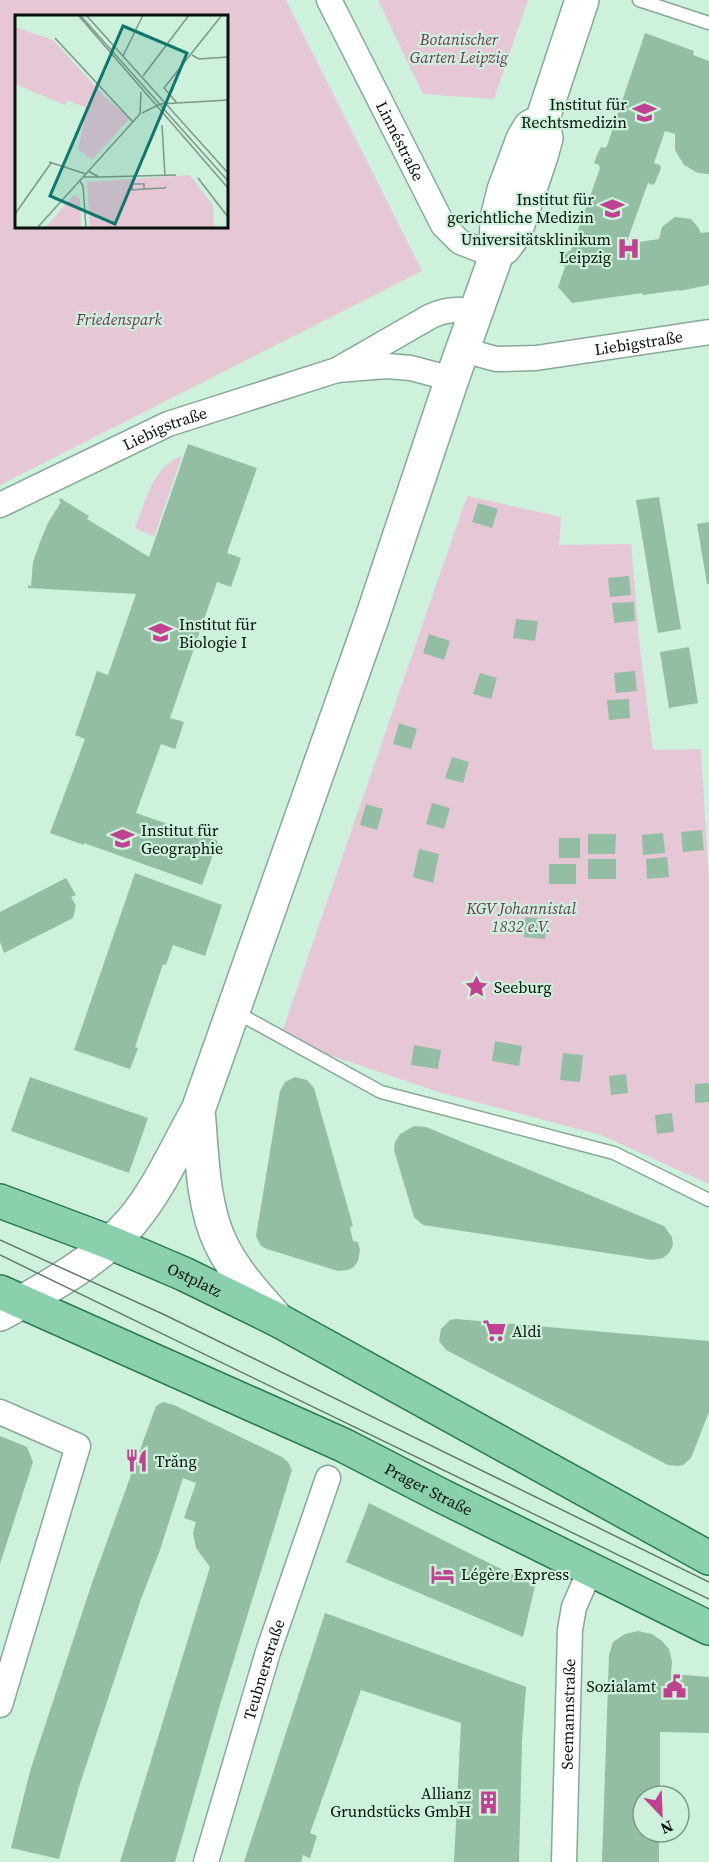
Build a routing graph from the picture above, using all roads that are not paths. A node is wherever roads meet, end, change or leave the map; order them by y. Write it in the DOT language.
graph roads {
  1 [pos="329,0"];
  2 [pos="582,0"];
  3 [pos="639,0"];
  4 [pos="709,23"];
  5 [pos="496,256"];
  6 [pos="477,311"];
  7 [pos="709,332"];
  8 [pos="458,365"];
  9 [pos="337,369"];
  10 [pos="0,505"];
  11 [pos="233,1010"];
  12 [pos="198,1110"];
  13 [pos="709,1200"];
  14 [pos="0,1202"];
  15 [pos="109,1242"];
  16 [pos="7,1303"];
  17 [pos="278,1320"];
  18 [pos="0,1412"];
  19 [pos="328,1478"];
  20 [pos="709,1558"];
  21 [pos="591,1568"];
  22 [pos="709,1628"];
  23 [pos="0,1705"];
  24 [pos="206,1862"];
  25 [pos="564,1862"];
  1 -- 5 [label="street, Linnéstraße"];
  2 -- 5 [label="street"];
  3 -- 4 [label="lane"];
  5 -- 6 [label="street"];
  6 -- 8 [label="street"];
  6 -- 9 [label="street, Liebigstraße"];
  7 -- 8 [label="street, Liebigstraße"];
  8 -- 9 [label="street, Liebigstraße"];
  8 -- 11 [label="street"];
  9 -- 10 [label="street, Liebigstraße"];
  11 -- 12 [label="street"];
  11 -- 13 [label="lane"];
  12 -- 15 [label="street"];
  12 -- 17 [label="street"];
  14 -- 15 [label="main road, Ostplatz"];
  15 -- 16 [label="street"];
  15 -- 17 [label="main road, Ostplatz"];
  16 -- 21 [label="main road, Prager Straße"];
  17 -- 20 [label="main road"];
  18 -- 23 [label="street"];
  19 -- 24 [label="street, Teubnerstraße"];
  21 -- 22 [label="main road, Prager Straße"];
  21 -- 25 [label="street, Seemannstraße"];
}
